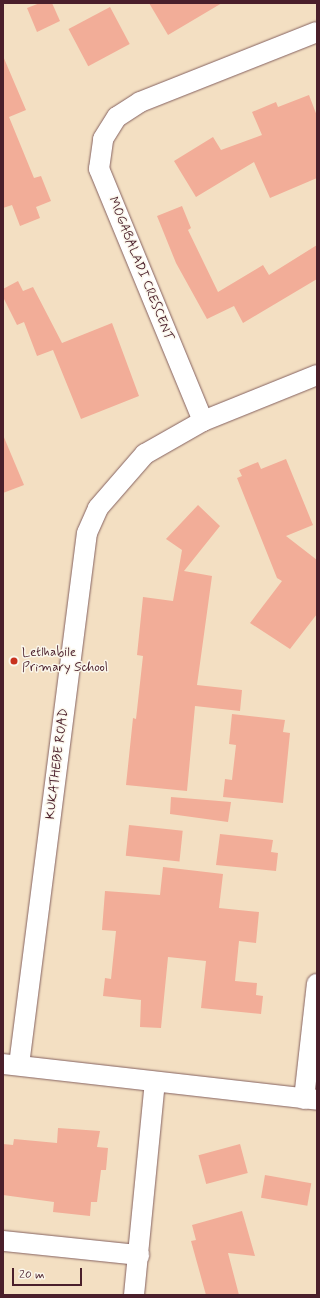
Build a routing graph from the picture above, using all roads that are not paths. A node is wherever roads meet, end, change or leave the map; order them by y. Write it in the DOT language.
graph roads {
  1 [pos="317,32"];
  2 [pos="317,375"];
  3 [pos="203,421"];
  4 [pos="317,984"];
  5 [pos="11,1064"];
  6 [pos="155,1082"];
  7 [pos="310,1099"];
  8 [pos="3,1241"];
  9 [pos="139,1255"];
  10 [pos="134,1295"];
  1 -- 3 [label="street, MOGABALADI CRESCENT"];
  2 -- 3 [label="street, KUKATHEBE ROAD"];
  3 -- 5 [label="street, KUKATHEBE ROAD"];
  4 -- 7 [label="street"];
  5 -- 6 [label="street"];
  6 -- 7 [label="street"];
  6 -- 9 [label="street"];
  8 -- 9 [label="street"];
  9 -- 10 [label="street"];
}
